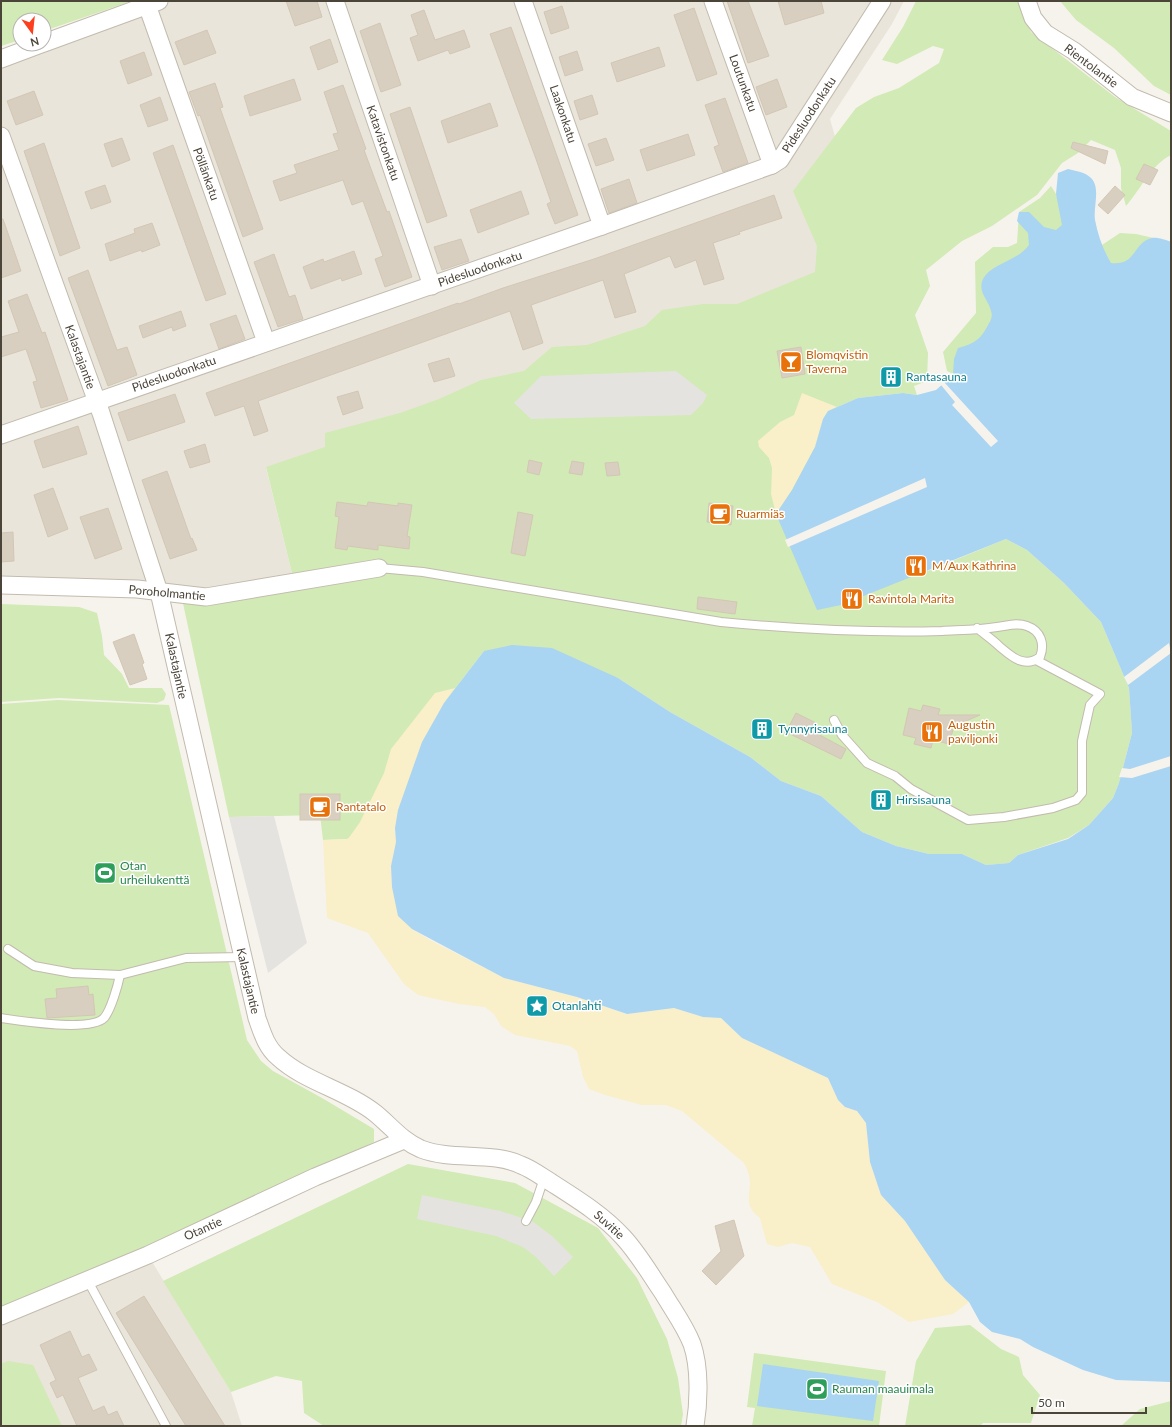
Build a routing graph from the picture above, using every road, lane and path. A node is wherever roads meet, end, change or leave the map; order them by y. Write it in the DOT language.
graph roads {
  1 [pos="335,1"];
  2 [pos="523,1"];
  3 [pos="713,1"];
  4 [pos="882,1"];
  5 [pos="1026,1"];
  6 [pos="153,3"];
  7 [pos="52,40"];
  8 [pos="18,52"];
  9 [pos="1,58"];
  10 [pos="1171,113"];
  11 [pos="1,136"];
  12 [pos="772,165"];
  13 [pos="602,226"];
  14 [pos="432,286"];
  15 [pos="266,342"];
  16 [pos="96,401"];
  17 [pos="1,435"];
  18 [pos="379,568"];
  19 [pos="1,585"];
  20 [pos="159,592"];
  21 [pos="977,628"];
  22 [pos="1036,660"];
  23 [pos="834,720"];
  24 [pos="8,949"];
  25 [pos="243,957"];
  26 [pos="120,975"];
  27 [pos="1,1018"];
  28 [pos="404,1140"];
  29 [pos="544,1178"];
  30 [pos="526,1221"];
  31 [pos="88,1281"];
  32 [pos="1,1316"];
  33 [pos="166,1426"];
  34 [pos="695,1426"];
  1 -- 14 [label="street, Katavistonkatu"];
  2 -- 13 [label="street, Laakonkatu"];
  3 -- 12 [label="street, Loutunkatu"];
  4 -- 12 [label="street, Pidesluodonkatu"];
  5 -- 10 [label="street, Rientolantie"];
  6 -- 7 [label="street"];
  6 -- 15 [label="street, Pöllänkatu"];
  8 -- 9 [label="street"];
  11 -- 16 [label="street, Kalastajantie"];
  12 -- 13 [label="street, Pidesluodonkatu"];
  13 -- 14 [label="street, Pidesluodonkatu"];
  14 -- 15 [label="street, Pidesluodonkatu"];
  15 -- 16 [label="street, Pidesluodonkatu"];
  16 -- 17 [label="street, Pidesluodonkatu"];
  16 -- 20 [label="street, Kalastajantie"];
  18 -- 20 [label="street, Poroholmantie"];
  18 -- 21 [label="lane"];
  19 -- 20 [label="street, Poroholmantie"];
  20 -- 25 [label="street, Kalastajantie"];
  21 -- 22 [label="lane"];
  21 -- 22 [label="lane"];
  22 -- 23 [label="lane"];
  24 -- 26 [label="lane"];
  25 -- 26 [label="lane"];
  25 -- 28 [label="street, Kalastajantie"];
  26 -- 27 [label="lane"];
  28 -- 29 [label="street, Suvitie"];
  28 -- 31 [label="street, Otantie"];
  29 -- 30 [label="lane"];
  29 -- 34 [label="street, Suvitie"];
  31 -- 32 [label="street, Otantie"];
  31 -- 33 [label="lane"];
}
